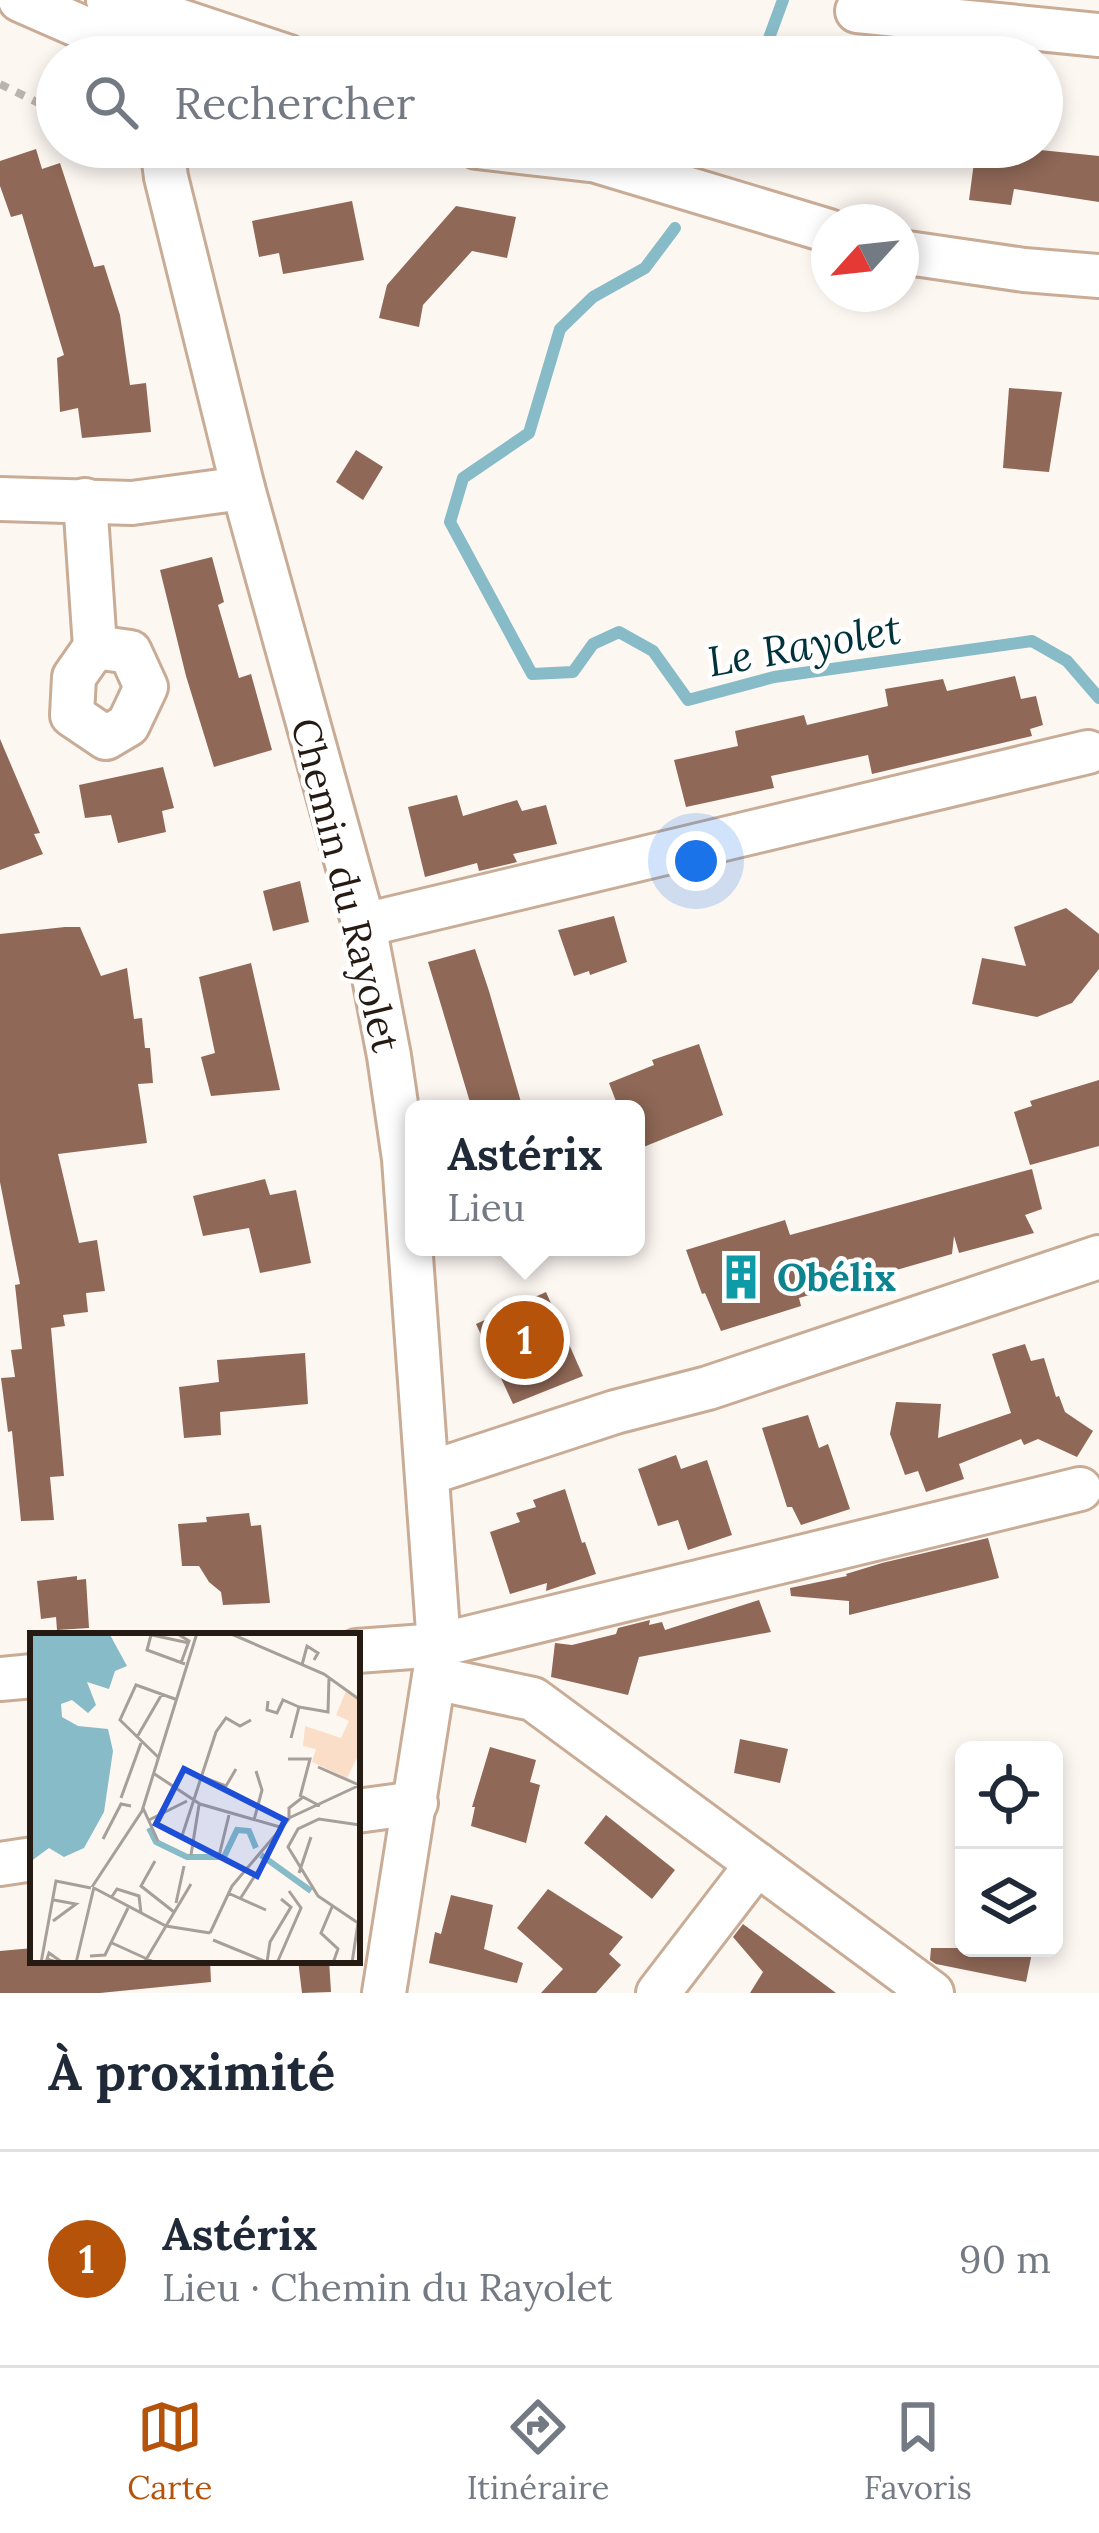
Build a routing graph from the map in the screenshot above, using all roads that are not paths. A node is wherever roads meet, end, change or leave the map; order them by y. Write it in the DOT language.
graph roads {
  1 [pos="20,0"];
  2 [pos="857,11"];
  3 [pos="113,25"];
  4 [pos="1099,35"];
  5 [pos="174,36"];
  6 [pos="160,168"];
  7 [pos="625,168"];
  8 [pos="811,225"];
  9 [pos="919,255"];
  10 [pos="1099,276"];
  11 [pos="243,488"];
  12 [pos="0,499"];
  13 [pos="85,500"];
  14 [pos="95,646"];
  15 [pos="1088,752"];
  16 [pos="364,925"];
  17 [pos="405,1172"];
  18 [pos="411,1256"];
  19 [pos="1099,1257"];
  20 [pos="428,1473"];
  21 [pos="1080,1489"];
  22 [pos="360,1651"];
  23 [pos="436,1661"];
  24 [pos="30,1676"];
  25 [pos="0,1679"];
  26 [pos="416,1803"];
  27 [pos="360,1811"];
  28 [pos="30,1859"];
  29 [pos="0,1864"];
  30 [pos="757,1864"];
  31 [pos="384,1993"];
  32 [pos="658,1993"];
  33 [pos="932,1993"];
  1 -- 3 [label="street"];
  2 -- 4 [label="street"];
  3 -- 5 [label="street"];
  6 -- 11 [label="street, Chemin du Rayolet"];
  7 -- 8 [label="street"];
  9 -- 10 [label="street"];
  11 -- 13 [label="street"];
  11 -- 16 [label="street, Chemin du Rayolet"];
  12 -- 13 [label="street"];
  13 -- 14 [label="street"];
  15 -- 16 [label="street"];
  16 -- 17 [label="street, Chemin du Rayolet"];
  18 -- 20 [label="street, Chemin du Rayolet"];
  19 -- 20 [label="street"];
  20 -- 23 [label="street, Chemin du Rayolet"];
  21 -- 23 [label="street"];
  22 -- 23 [label="street"];
  23 -- 26 [label="street, Chemin du Rayolet"];
  23 -- 30 [label="street"];
  24 -- 25 [label="street"];
  26 -- 27 [label="street"];
  26 -- 31 [label="street, Chemin du Rayolet"];
  28 -- 29 [label="street"];
  30 -- 32 [label="street"];
  30 -- 33 [label="street"];
}
